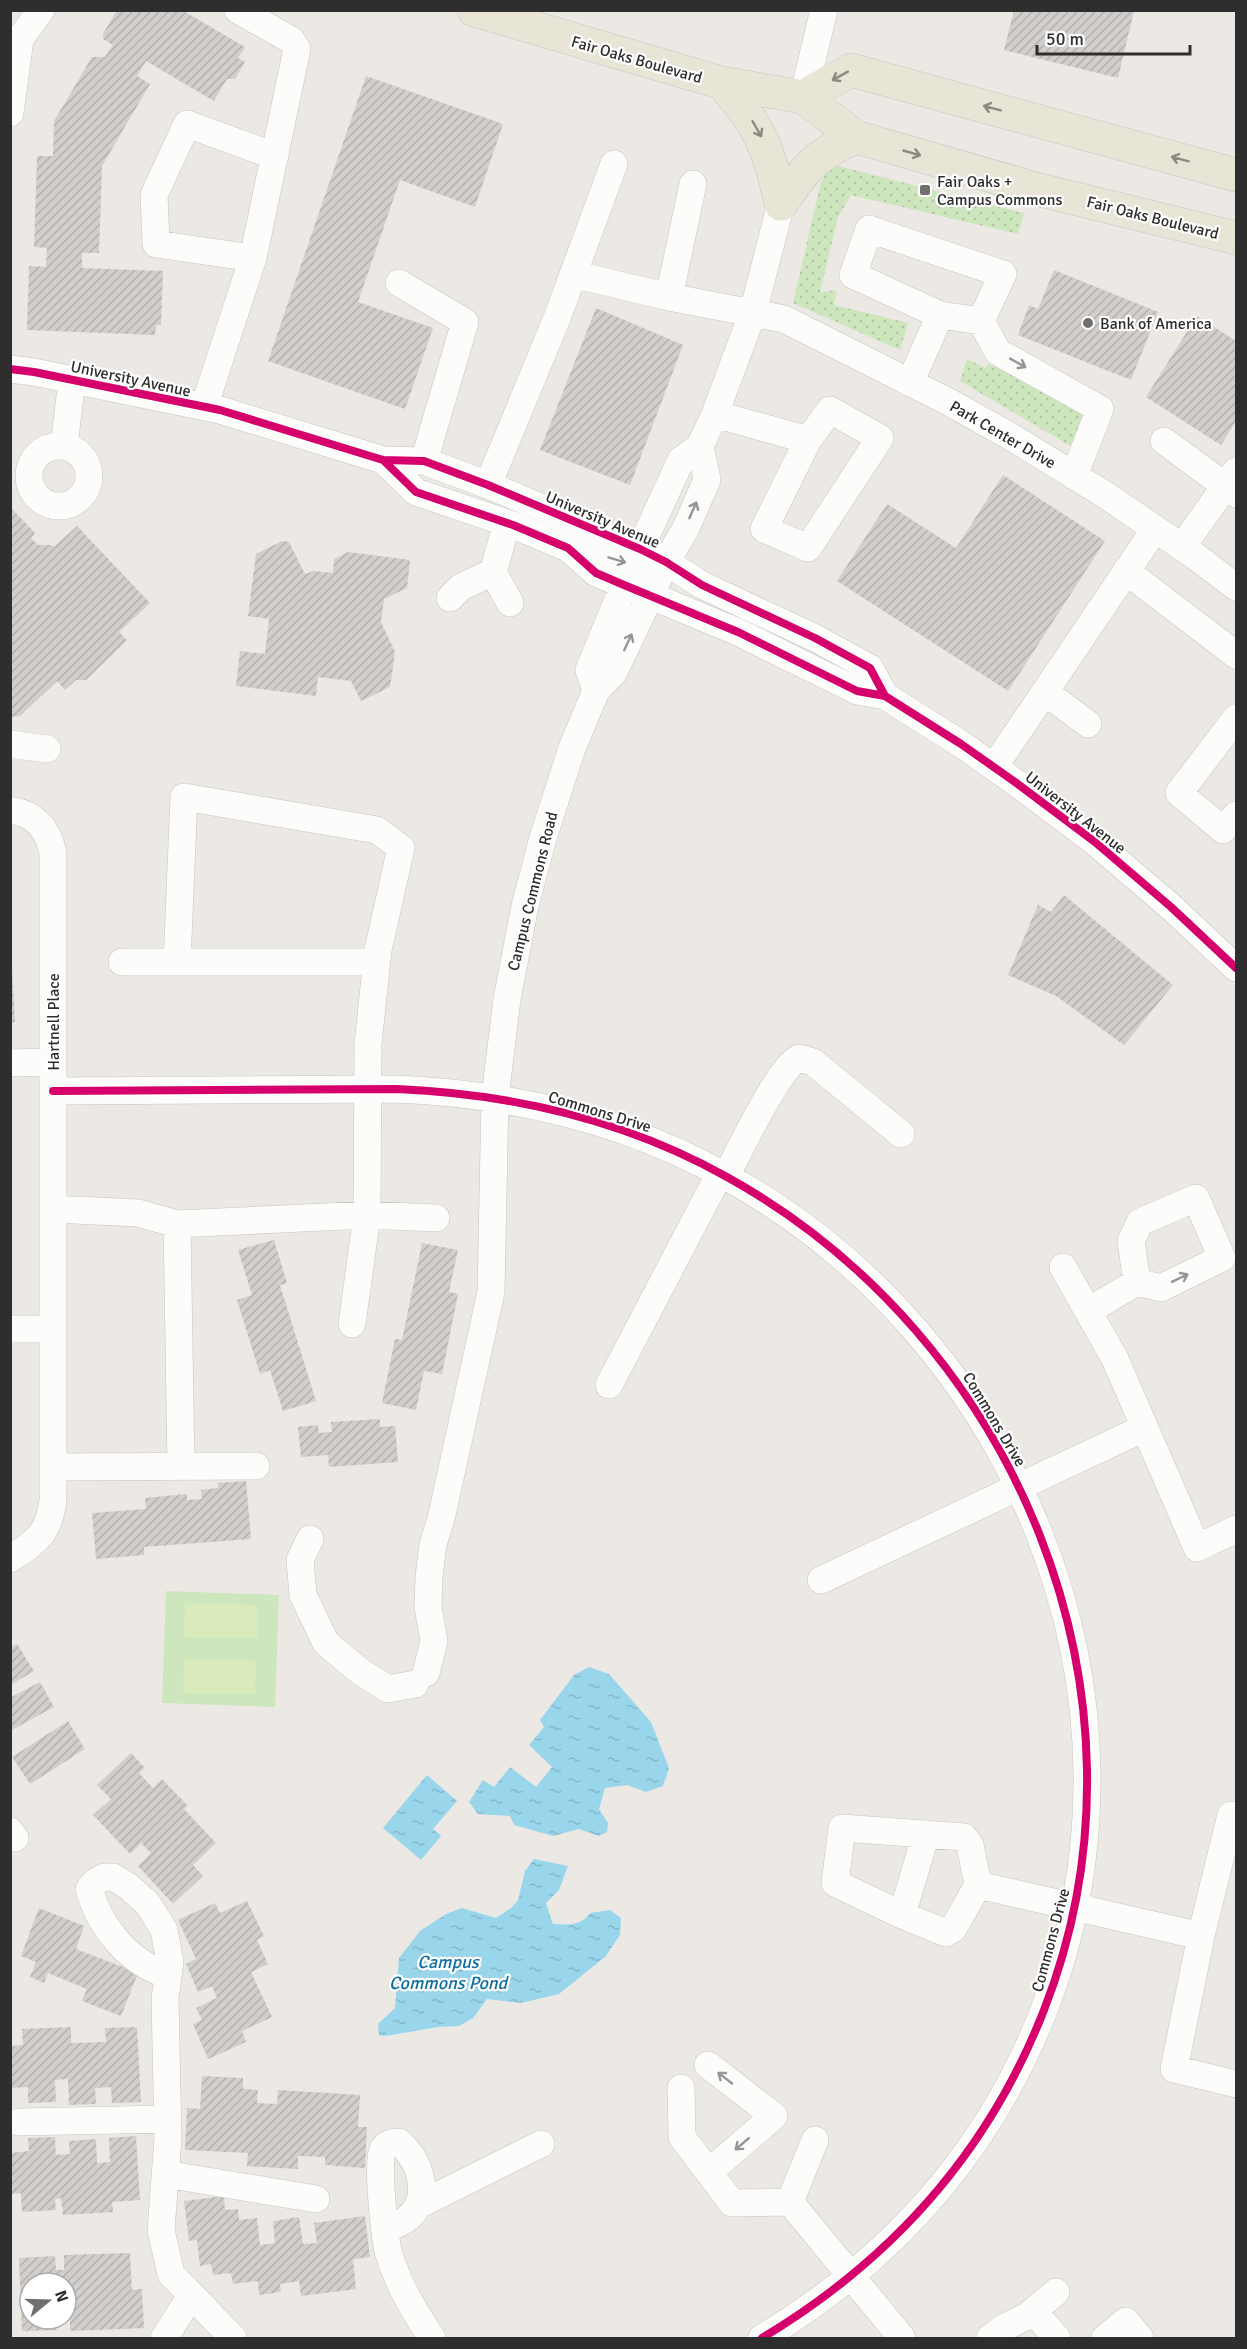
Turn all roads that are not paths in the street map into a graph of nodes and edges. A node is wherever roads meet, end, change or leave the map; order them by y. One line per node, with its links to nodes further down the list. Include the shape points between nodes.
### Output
1 (41, 10): 7 (street, via 20,39)
2 (238, 10): 9 (street, via 291,40 297,49)
3 (474, 10): 5 (main road, Fair Oaks Boulevard)
4 (824, 10): 6 (street)
5 (722, 83): 6 (main road, Fair Oaks Boulevard); 13 (main road, one-way to 13, via 762,137)
6 (803, 97): 8 (main road, Fair Oaks Boulevard); 11 (main road, one-way to 6, via 851,70)
7 (10, 113)
8 (856, 137): 13 (main road, via 831,148 807,168); 14 (main road, Fair Oaks Boulevard, one-way to 14, via 1036,189)
9 (275, 156): 15 (street); 15 (street, via 187,124 154,195 156,244)
10 (614, 164): 16 (street)
11 (1236, 175)
12 (693, 184): 18 (street)
13 (781, 204): 19 (street)
14 (1236, 238)
15 (253, 258): 25 (street)
16 (573, 274): 18 (street, Park Center Drive); 35 (street)
17 (399, 283): 32 (street, via 465,322)
18 (669, 297): 19 (street, Park Center Drive)
19 (753, 312): 24 (street, Park Center Drive, via 784,319); 26 (street)
20 (940, 315): 21 (street); 21 (street, via 853,275 869,229 1003,274); 24 (street)
21 (981, 321): 33 (street, one-way to 33, via 998,352 1100,409)
22 (10, 369): 23 (street, University Avenue)
23 (72, 380): 25 (street, University Avenue); 29 (street)
24 (910, 382): 33 (street, Park Center Drive)
25 (204, 407): 31 (street, University Avenue)
26 (715, 414): 27 (street); 30 (street)
27 (808, 440): 27 (street, via 830,410 880,438 808,548 764,529)
28 (1164, 441): 34 (street)
29 (64, 446)
30 (700, 446): 40 (street, via 681,460); 41 (street, Campus Commons Road, one-way to 30, via 707,480)
31 (382, 460): 32 (street, University Avenue); 36 (street, University Avenue, via 416,492)
32 (424, 461): 35 (street, University Avenue)
33 (1074, 476): 37 (street, Park Center Drive)
34 (1233, 484): 38 (street)
35 (488, 485): 40 (street, University Avenue)
36 (507, 523): 39 (street, University Avenue); 43 (street)
37 (1155, 529): 38 (street, Park Center Drive); 42 (street)
38 (1182, 547): 45 (street, Park Center Drive)
39 (568, 548): 41 (street, University Avenue, one-way to 41, via 628,563); 44 (street, University Avenue, via 596,573)
40 (640, 549): 41 (street, University Avenue)
41 (666, 562): 44 (street, University Avenue); 46 (street, Campus Commons Road); 52 (street, University Avenue, via 702,585 870,668)
42 (1126, 571): 49 (street); 51 (street)
43 (493, 572): 47 (street, via 461,587); 48 (street)
44 (624, 585): 46 (street, University Avenue); 50 (street, via 589,670)
45 (1236, 587)
46 (650, 595): 50 (street, Campus Commons Road, one-way to 46, via 614,672); 52 (street, University Avenue, via 738,632 857,692)
47 (450, 598)
48 (510, 603)
49 (1236, 655)
50 (596, 691): 68 (street, Campus Commons Road, via 569,758 525,906 507,999)
51 (1045, 692): 54 (street); 57 (street)
52 (885, 696): 57 (street, University Avenue)
53 (1236, 718): 59 (street, via 1179,793 1223,830)
54 (1088, 724)
55 (10, 744): 56 (street)
56 (47, 749)
57 (994, 767): 63 (street, University Avenue, via 1095,842)
58 (10, 810): 64 (street, Hartnell Place, via 31,816 44,827 53,853)
59 (1236, 815)
60 (122, 962): 61 (street)
61 (177, 962): 62 (street); 62 (street, via 184,797 377,830 401,848)
62 (377, 962): 66 (street)
63 (1236, 968)
64 (53, 1062): 65 (street); 67 (street, Hartnell Place)
65 (10, 1063)
66 (367, 1089): 67 (street, Commons Drive); 68 (street, Commons Drive); 72 (street)
67 (53, 1091): 71 (street, Hartnell Place)
68 (495, 1097): 70 (street, Commons Drive, via 614,1126); 88 (street, Campus Commons Road, via 490,1292 433,1544 428,1608 434,1641 421,1679 388,1689 326,1642 303,1595 300,1560)
69 (901, 1134): 70 (street, via 813,1062 799,1058 791,1061)
70 (723, 1174): 81 (street); 86 (street, Commons Drive, via 808,1229 899,1311 961,1387 988,1427)
71 (54, 1209): 74 (street, via 138,1213); 80 (street, Hartnell Place)
72 (367, 1215): 73 (street); 74 (street); 78 (street)
73 (436, 1218)
74 (177, 1224): 83 (street)
75 (1063, 1267): 77 (street)
76 (1137, 1282): 77 (street)
77 (1088, 1311): 82 (street, via 1115,1359)
78 (352, 1324)
79 (10, 1329): 80 (street)
80 (53, 1329): 85 (street, Hartnell Place)
81 (609, 1385)
82 (1144, 1428): 86 (street); 87 (street, via 1197,1548)
83 (181, 1466): 84 (street); 85 (street)
84 (256, 1466)
85 (53, 1467): 89 (street, Hartnell Place, via 51,1516 44,1532)
86 (1018, 1485): 90 (street); 94 (street, Commons Drive, via 1047,1551 1065,1607 1080,1683 1088,1806)
87 (1236, 1529)
88 (310, 1539)
89 (10, 1559)
90 (821, 1580)
91 (1236, 1816): 96 (street, via 1231,1815)
92 (926, 1834): 93 (street, via 964,1837 970,1845); 95 (street); 95 (street, via 842,1828 835,1882)
93 (978, 1885): 94 (street); 95 (street, via 953,1929 946,1933)
94 (1075, 1907): 96 (street); 111 (street, Commons Drive, via 1055,1982 1011,2084 976,2141 935,2195 889,2244)
95 (902, 1915)
96 (1202, 1936): 99 (street, via 1174,2069)
97 (168, 1975): 101 (street)
98 (708, 2065): 105 (street, via 774,2116)
99 (1236, 2084)
100 (681, 2088): 105 (street, via 682,2137)
101 (168, 2119): 102 (street); 106 (street)
102 (19, 2122)
103 (814, 2140): 108 (street)
104 (541, 2144): 109 (street)
105 (709, 2172): 108 (street, via 732,2203)
106 (165, 2174): 107 (street); 113 (street, via 161,2230 171,2274)
107 (316, 2199)
108 (790, 2202): 111 (street)
109 (419, 2205): 110 (street, via 407,2219); 110 (street, via 423,2191 420,2173 406,2149 399,2142 391,2142 380,2155)
110 (386, 2229): 117 (street, via 388,2250 408,2301)
111 (850, 2277): 118 (street, Commons Drive); 119 (street)
112 (1056, 2292): 114 (street)
113 (191, 2296): 115 (street); 116 (street)
114 (1034, 2311): 120 (street); 121 (street)
115 (164, 2338)
116 (233, 2338)
117 (432, 2338)
118 (762, 2338)
119 (902, 2338)
120 (990, 2338)
121 (1057, 2338)
122 (1105, 2338): 123 (street, via 1126,2321)
123 (1140, 2338)

